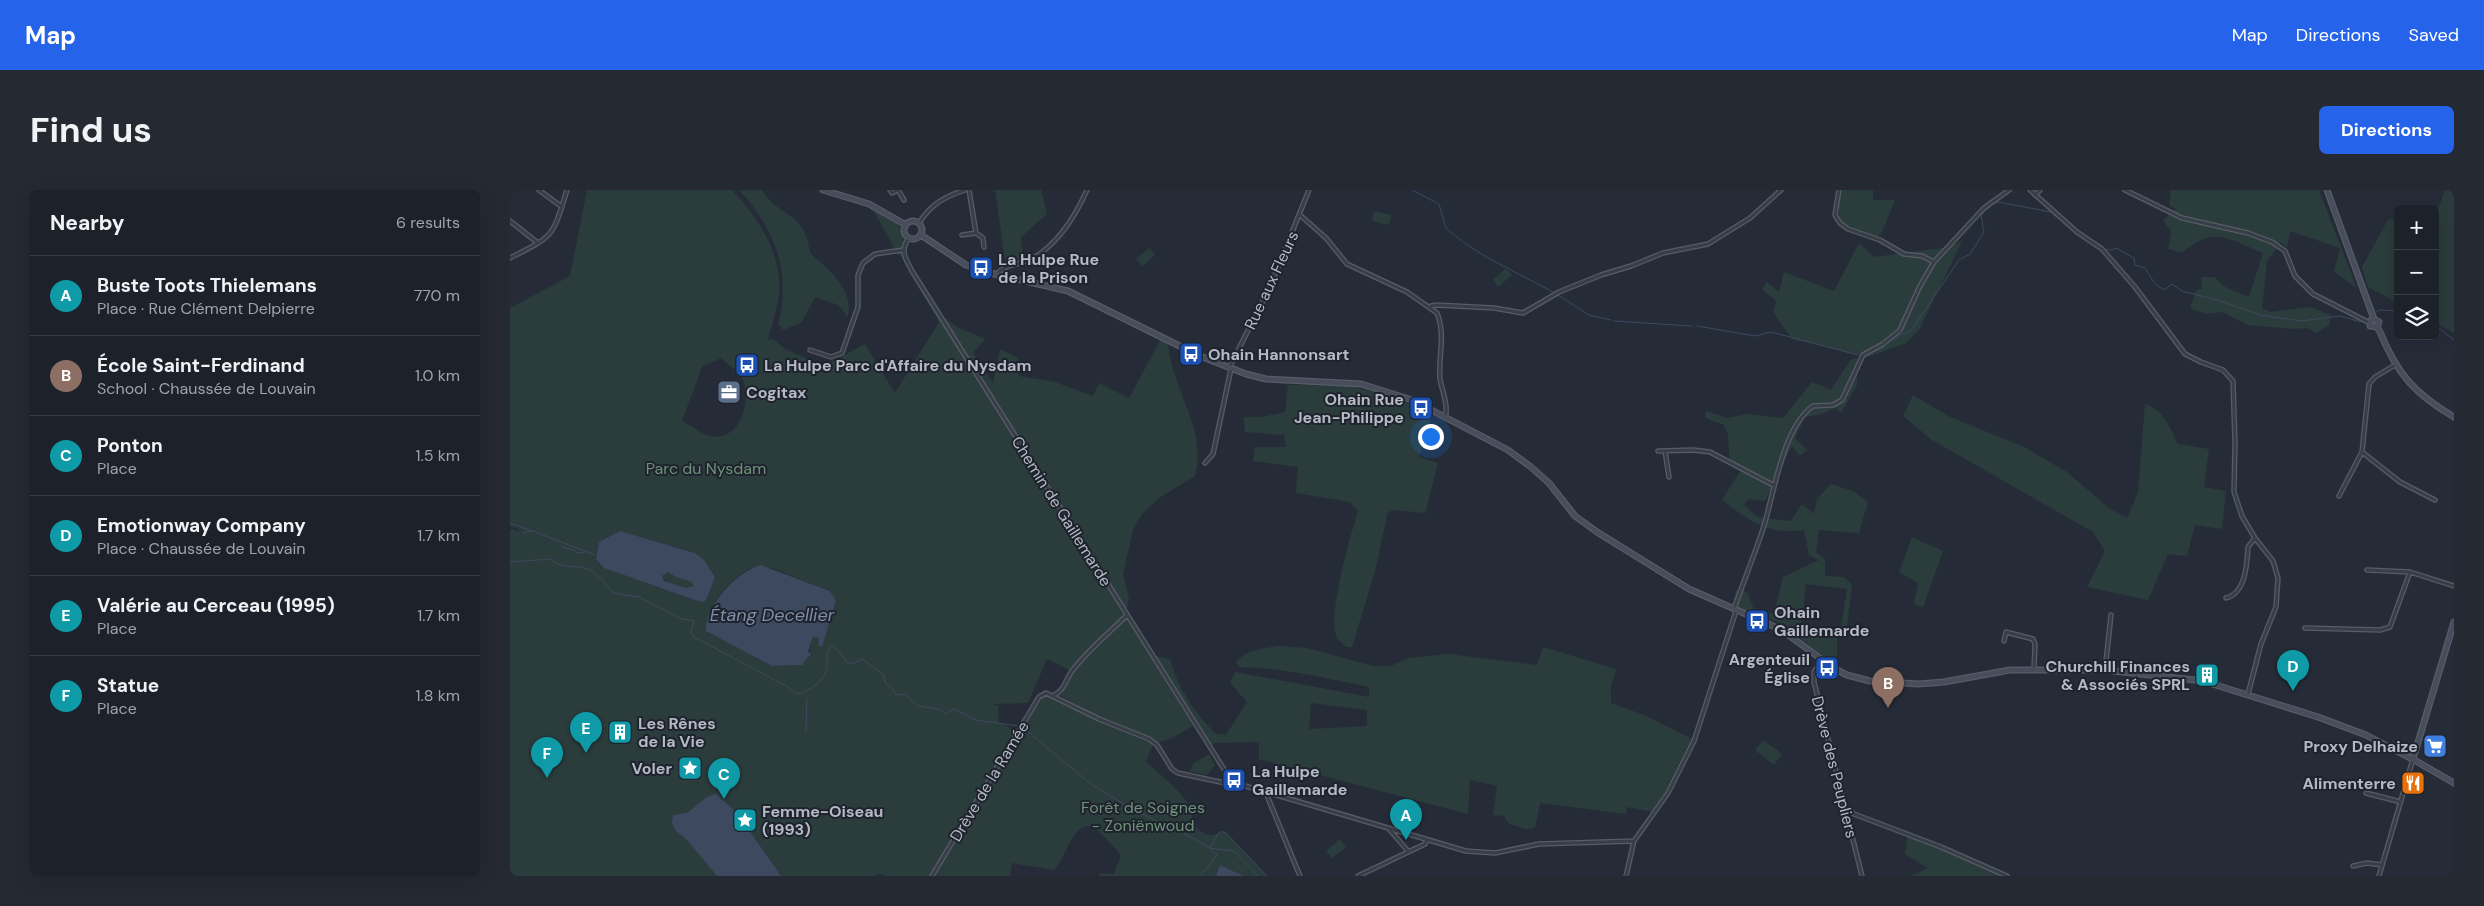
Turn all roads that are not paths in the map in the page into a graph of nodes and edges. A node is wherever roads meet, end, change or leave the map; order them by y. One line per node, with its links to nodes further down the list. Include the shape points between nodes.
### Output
1 (539, 190): 19 (street)
2 (568, 190): 19 (street)
3 (823, 190): 23 (main road, via 869,204)
4 (890, 190): 5 (street, via 892,193)
5 (898, 190): 18 (street)
6 (965, 190): 22 (street, via 939,200)
7 (969, 190): 24 (street)
8 (1087, 190): 33 (street, via 1074,218 1042,251 1026,261 1004,267)
9 (1309, 190): 20 (street, Rue aux Fleurs)
10 (1781, 190): 34 (street, via 1750,218 1708,244 1663,253 1601,275 1559,292 1523,314 1494,308)
11 (1839, 190): 32 (street, via 1835,215 1844,227 1880,240 1904,254 1922,256)
12 (2009, 190): 32 (street, via 1984,208)
13 (2030, 190): 17 (street)
14 (2040, 190): 17 (street)
15 (2125, 190): 36 (street, via 2182,218 2248,233 2272,242 2285,251 2295,276 2313,294)
16 (2327, 190): 35 (main road)
17 (2035, 195): 51 (street, via 2102,249 2185,354 2230,376 2235,405 2234,492 2240,511)
18 (904, 200)
19 (562, 207): 28 (street, via 555,228)
20 (1300, 215): 34 (street, via 1352,267); 40 (street, Rue aux Fleurs)
21 (510, 221): 28 (street)
22 (919, 222): 23 (main road); 25 (main road)
23 (906, 225): 27 (main road, via 904,231)
24 (976, 233): 26 (street); 29 (street, via 983,238)
25 (922, 235): 27 (main road, via 917,239); 33 (main road, via 966,265)
26 (962, 236)
27 (908, 238): 30 (street)
28 (538, 243): 31 (street)
29 (984, 247)
30 (903, 250): 38 (street, via 875,254 863,263 858,275 858,307 842,353 831,357); 57 (street, Chemin de Gaillemarde, via 912,271)
31 (510, 258)
32 (1934, 262): 48 (street, via 1900,330 1863,355 1842,400 1833,405 1812,406 1805,413 1783,456)
33 (997, 275): 40 (main road, via 1068,291)
34 (1431, 306): 42 (street, via 1437,313 1442,334 1439,369)
35 (2374, 318): 36 (main road); 37 (main road, via 2379,322)
36 (2370, 323): 37 (main road)
37 (2377, 327): 39 (main road)
38 (810, 350)
39 (2395, 365): 41 (main road, via 2412,387); 45 (street, via 2369,384)
40 (1230, 369): 42 (main road, via 1266,379 1336,381 1373,387 1412,400); 46 (street, Rue aux Fleurs, via 1213,454)
41 (2454, 417)
42 (1445, 418): 56 (main road, via 1508,450 1531,467 1549,483 1575,516 1595,531 1689,589)
43 (1665, 450): 44 (street); 47 (street); 48 (street, via 1710,452)
44 (1658, 451)
45 (2362, 452): 49 (street); 50 (street, via 2400,482)
46 (1205, 463)
47 (1669, 477)
48 (1773, 485): 56 (street, via 1763,528)
49 (2339, 496)
50 (2435, 500)
51 (2256, 538): 55 (street, via 2248,547 2239,590); 67 (street, via 2276,566 2278,596)
52 (2367, 570): 53 (street)
53 (2410, 572): 54 (street); 60 (street, via 2390,627 2380,630)
54 (2454, 586)
55 (2226, 598)
56 (1735, 610): 62 (main road, via 1780,629); 81 (street, via 1694,741 1679,775)
57 (1127, 615): 68 (street, via 1081,660 1060,692); 73 (street, Chemin de Gaillemarde)
58 (2110, 615): 64 (street)
59 (2454, 622): 69 (main road)
60 (2304, 628)
61 (2004, 641): 63 (street, via 2006,632 2033,640)
62 (1822, 660): 65 (main road, via 1854,677); 78 (street, Drève des Peupliers, via 1813,680)
63 (2034, 670): 64 (main road); 65 (main road, via 1996,672 1931,683)
64 (2105, 670): 67 (main road, via 2196,680)
65 (1896, 682): 66 (street)
66 (1897, 689)
67 (2248, 694): 70 (main road, via 2366,735)
68 (1054, 695): 73 (street, via 1099,719 1148,739 1157,746 1175,772); 85 (street, Drève de la Ramée, via 1041,694)
69 (2414, 750): 70 (main road); 71 (main road); 72 (main road)
70 (2400, 752): 71 (main road)
71 (2413, 759): 72 (main road); 77 (street)
72 (2429, 768): 74 (main road)
73 (1232, 782): 75 (street)
74 (2454, 783)
75 (1266, 792): 79 (street); 86 (street)
76 (2366, 794): 77 (street)
77 (2401, 802): 83 (street)
78 (1844, 806): 89 (street, Drève des Peupliers); 90 (street, via 1854,814)
79 (1389, 829): 80 (street); 82 (street)
80 (1427, 840): 81 (street, via 1484,854 1538,844); 82 (street)
81 (1634, 841): 88 (street)
82 (1408, 851): 87 (street)
83 (2382, 865): 84 (street, via 2367,863); 91 (street)
84 (2353, 866)
85 (932, 876)
86 (1300, 876)
87 (1358, 876)
88 (1626, 876)
89 (1862, 876)
90 (2007, 876)
91 (2379, 876)

